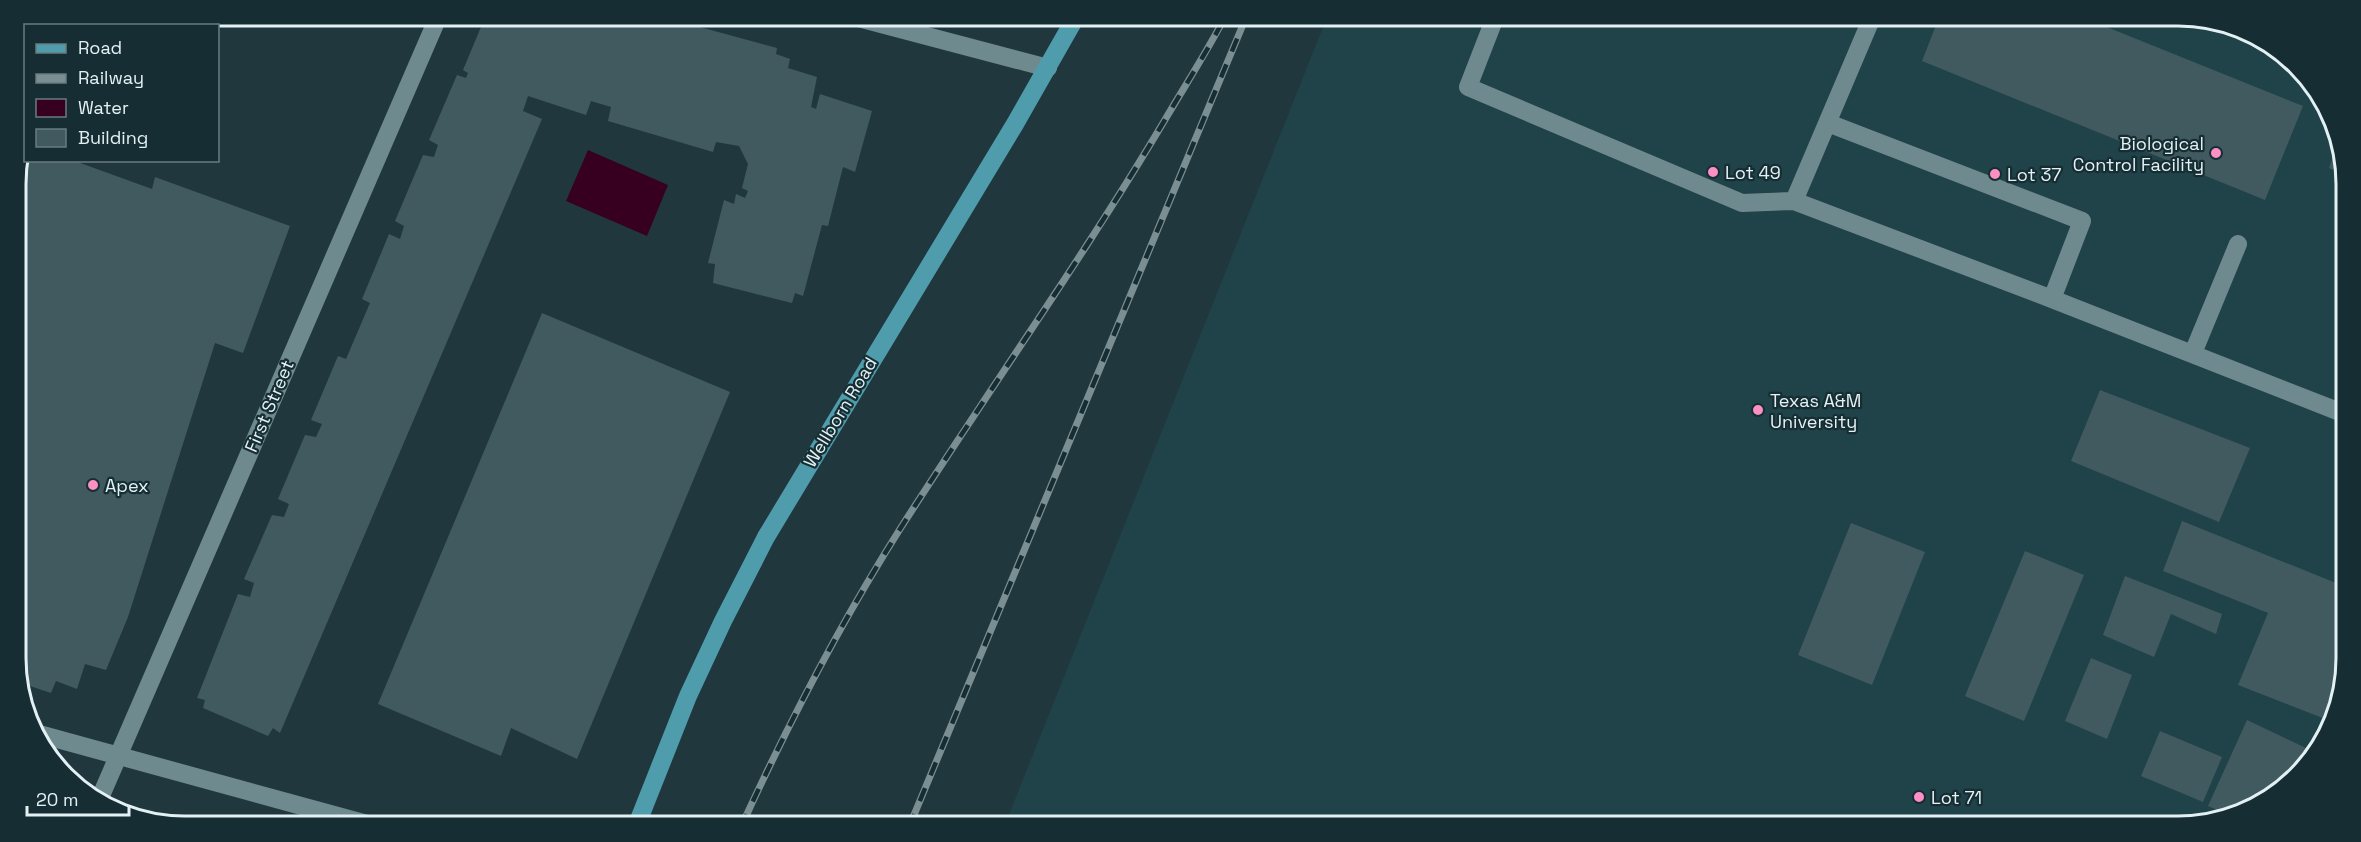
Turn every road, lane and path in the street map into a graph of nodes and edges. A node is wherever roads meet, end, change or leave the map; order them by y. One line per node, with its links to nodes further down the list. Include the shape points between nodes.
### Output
1 (434, 26): 14 (street, First Street)
2 (889, 26): 6 (street)
3 (1071, 26): 6 (main road, Wellborn Road)
4 (1492, 26): 8 (street, via 1468,87 1742,203)
5 (1868, 26): 7 (street)
6 (1048, 68): 17 (main road, Wellborn Road, via 766,537 688,696)
7 (1828, 123): 8 (street); 10 (street, via 2082,221)
8 (1794, 201): 10 (street)
9 (2238, 244): 11 (street)
10 (2052, 299): 11 (street)
11 (2193, 353): 12 (street)
12 (2336, 410)
13 (47, 736): 14 (street)
14 (117, 756): 15 (street, First Street); 16 (street)
15 (102, 793)
16 (338, 816)
17 (640, 816)

